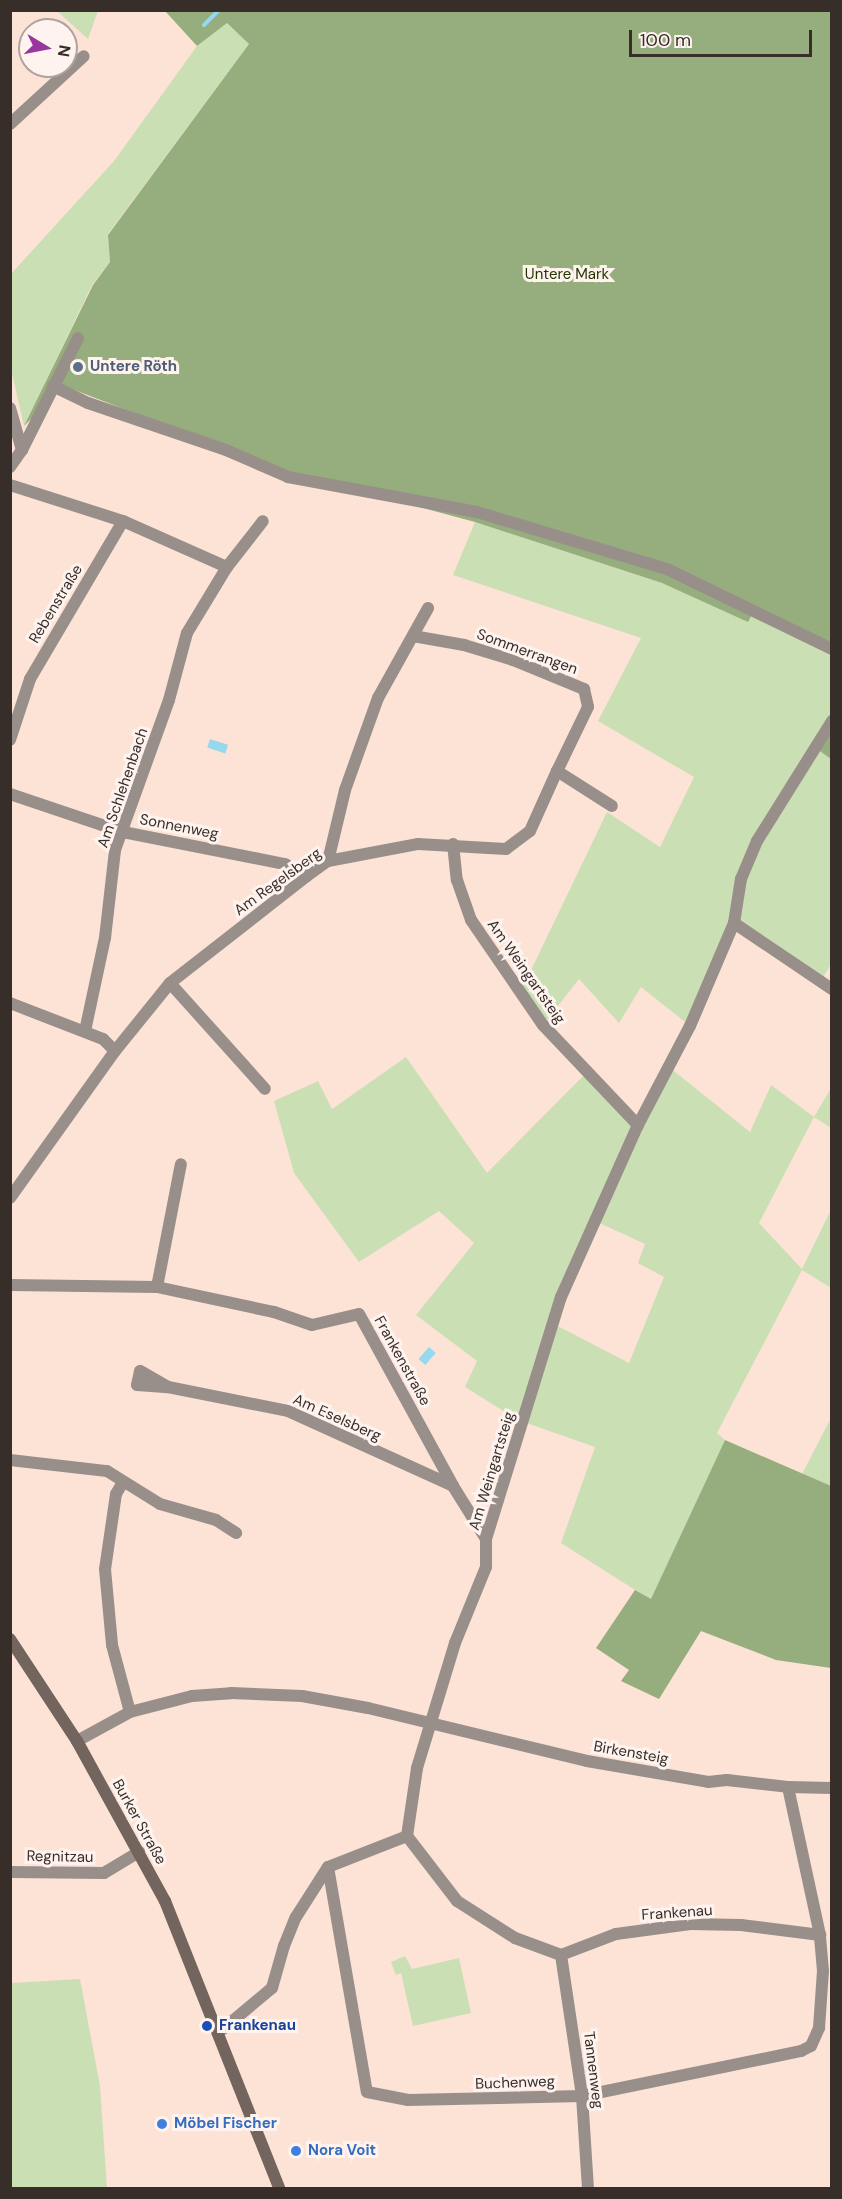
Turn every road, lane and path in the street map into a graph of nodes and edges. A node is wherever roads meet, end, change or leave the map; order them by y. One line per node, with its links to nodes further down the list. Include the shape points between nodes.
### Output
1 (84, 56): 2 (street)
2 (10, 124)
3 (78, 338): 4 (street)
4 (53, 386): 6 (street); 14 (street, via 88,403 226,450 288,477 477,512 667,570)
5 (10, 408): 6 (street)
6 (22, 450): 7 (street)
7 (10, 467)
8 (10, 484): 9 (street)
9 (123, 521): 11 (street); 16 (street, Rebenstraße, via 30,679)
10 (263, 521): 11 (street, Am Schlehenbach)
11 (227, 567): 20 (street, Am Schlehenbach, via 187,633)
12 (428, 608): 13 (street)
13 (412, 636): 17 (street, Sommerrangen, via 474,648 584,689 588,707); 22 (street, via 378,698 345,790)
14 (831, 649)
15 (831, 721): 24 (street, Am Weingartsteig, via 757,841 741,879)
16 (10, 740)
17 (557, 771): 19 (street); 21 (street, Am Regelsberg, via 530,831 506,849)
18 (10, 794): 20 (street, Sonnenweg)
19 (612, 806)
20 (123, 832): 23 (street, Sonnenweg, via 285,864); 28 (street, Am Schlehenbach, via 115,850 105,939)
21 (453, 844): 22 (street, Am Regelsberg, via 418,844); 31 (street, Am Weingartsteig, via 457,880 471,920 543,1025)
22 (328, 861): 23 (street, Am Regelsberg)
23 (307, 876): 25 (street, Am Regelsberg)
24 (734, 923): 26 (street); 31 (street, Am Weingartsteig, via 690,1026)
25 (170, 984): 29 (street, Am Regelsberg); 30 (street)
26 (831, 988)
27 (10, 1004): 28 (street)
28 (85, 1031): 29 (street, via 103,1039)
29 (115, 1051): 33 (street, Am Regelsberg)
30 (265, 1089)
31 (638, 1125): 41 (street, Am Weingartsteig, via 561,1297)
32 (182, 1164): 35 (street)
33 (10, 1198)
34 (10, 1284): 35 (street, Frankenstraße)
35 (158, 1287): 39 (street, Frankenstraße, via 274,1312 312,1325 359,1314)
36 (168, 1387): 39 (street, Am Eselsberg, via 288,1411)
37 (10, 1460): 38 (street, via 108,1471)
38 (123, 1482): 40 (street, via 160,1504 216,1520); 43 (street, via 116,1494 105,1569 112,1645)
39 (453, 1486): 41 (street, Frankenstraße)
40 (236, 1533)
41 (486, 1539): 44 (street, Am Weingartsteig, via 486,1567 455,1643)
42 (10, 1639): 45 (main road, Burker Straße)
43 (130, 1712): 44 (street, Birkensteig, via 192,1696 231,1693 302,1696); 45 (street, Birkensteig)
44 (430, 1724): 46 (street, Birkensteig, via 587,1761 708,1782 727,1780); 48 (street, Am Weingartsteig, via 417,1768)
45 (77, 1742): 49 (main road, Burker Straße)
46 (788, 1787): 47 (street, Birkensteig); 52 (street)
47 (831, 1788)
48 (407, 1836): 50 (street); 53 (street, via 458,1901 515,1938)
49 (139, 1852): 51 (street, Regnitzau, via 104,1873); 55 (main road, Burker Straße, via 177,1926)
50 (328, 1867): 55 (street, via 296,1917 272,1988); 56 (street, Buchenweg, via 367,2092 408,2100)
51 (10, 1872)
52 (820, 1935): 53 (street, Frankenau, via 741,1924 690,1924 616,1934); 54 (street)
53 (561, 1955): 56 (street, Tannenweg)
54 (827, 1970): 56 (street, Buchenweg, via 819,2028 811,2046)
55 (218, 2032): 57 (main road, Burker Straße)
56 (582, 2096): 58 (street, Tannenweg)
57 (279, 2188)
58 (588, 2188)

